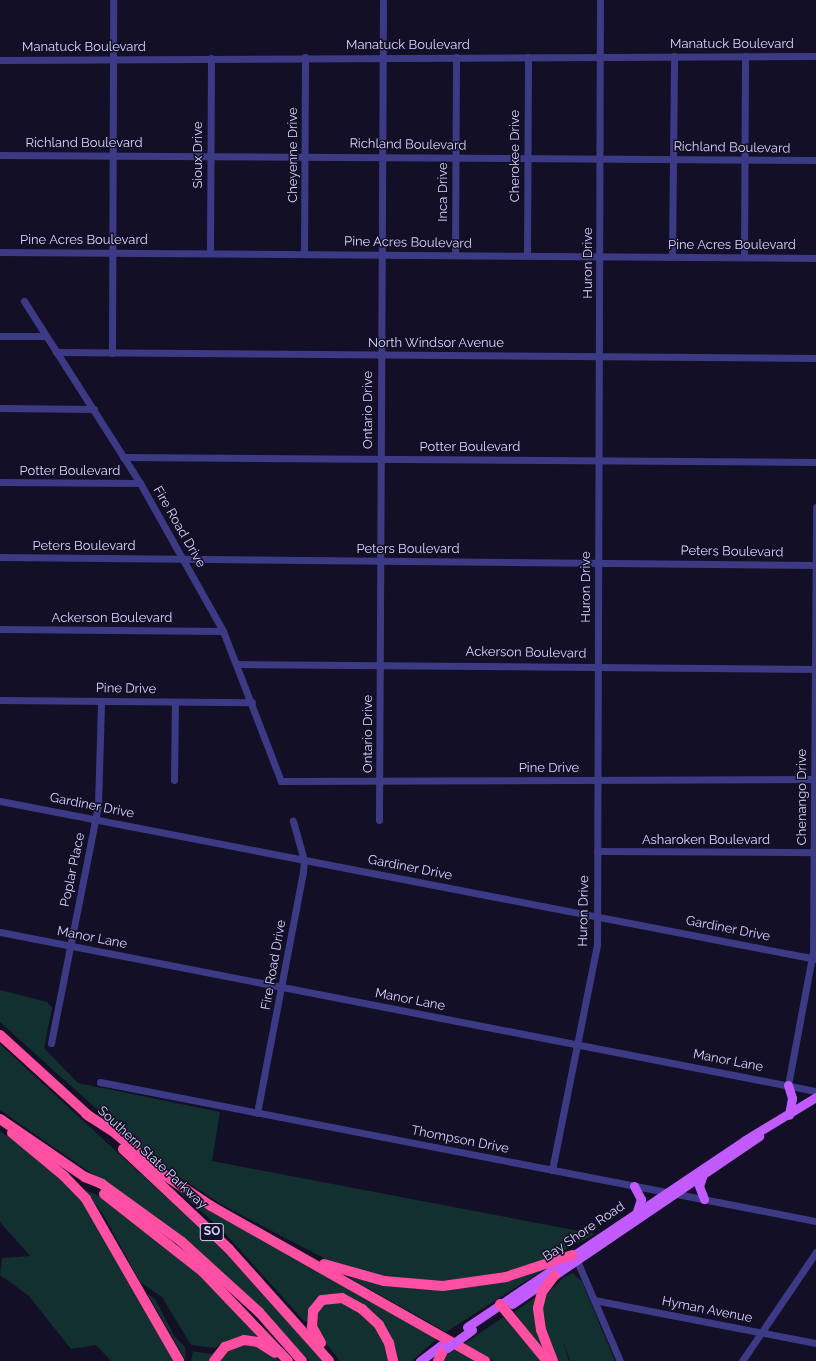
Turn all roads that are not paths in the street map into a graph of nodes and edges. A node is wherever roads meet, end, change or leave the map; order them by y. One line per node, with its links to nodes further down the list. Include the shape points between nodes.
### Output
1 (113, 0): 11 (street)
2 (383, 0): 7 (street, Ontario Drive)
3 (600, 0): 10 (street, Huron Drive)
4 (674, 56): 5 (street, Manatuck Boulevard); 10 (street, Manatuck Boulevard); 23 (street)
5 (745, 56): 6 (street, Manatuck Boulevard); 24 (street)
6 (816, 56)
7 (383, 57): 8 (street, Manatuck Boulevard); 13 (street, Manatuck Boulevard); 19 (street, Ontario Drive)
8 (456, 57): 9 (street, Manatuck Boulevard); 20 (street, Inca Drive)
9 (528, 57): 10 (street, Manatuck Boulevard); 21 (street, Cherokee Drive)
10 (600, 57): 22 (street, Huron Drive)
11 (113, 58): 12 (street, Manatuck Boulevard); 14 (street, Manatuck Boulevard); 16 (street)
12 (211, 58): 13 (street, Manatuck Boulevard); 17 (street, Sioux Drive)
13 (305, 58): 18 (street, Cheyenne Drive)
14 (0, 60)
15 (0, 154): 16 (street, Richland Boulevard)
16 (113, 155): 17 (street, Richland Boulevard); 27 (street)
17 (210, 156): 18 (street, Richland Boulevard); 28 (street, Sioux Drive)
18 (305, 156): 19 (street, Richland Boulevard); 29 (street, Cheyenne Drive)
19 (382, 157): 20 (street, Richland Boulevard); 30 (street, Ontario Drive)
20 (454, 158): 21 (street, Richland Boulevard); 31 (street, Inca Drive)
21 (527, 158): 22 (street, Richland Boulevard); 32 (street, Cherokee Drive)
22 (601, 158): 23 (street, Richland Boulevard); 33 (street, Huron Drive)
23 (672, 159): 24 (street, Richland Boulevard); 34 (street)
24 (745, 160): 25 (street, Richland Boulevard); 35 (street)
25 (816, 160)
26 (0, 252): 27 (street, Pine Acres Boulevard)
27 (112, 252): 28 (street, Pine Acres Boulevard); 41 (street)
28 (210, 253): 29 (street, Pine Acres Boulevard)
29 (304, 254): 30 (street, Pine Acres Boulevard)
30 (381, 254): 31 (street, Pine Acres Boulevard); 42 (street, Ontario Drive)
31 (455, 255): 32 (street, Pine Acres Boulevard)
32 (527, 256): 33 (street, Pine Acres Boulevard)
33 (601, 256): 34 (street, Pine Acres Boulevard); 43 (street, Huron Drive)
34 (672, 257): 35 (street, Pine Acres Boulevard)
35 (744, 257): 36 (street, Pine Acres Boulevard)
36 (816, 258)
37 (24, 301): 39 (street, Fire Road Drive)
38 (0, 336): 39 (street)
39 (46, 336): 40 (street, Fire Road Drive)
40 (56, 352): 41 (street, North Windsor Avenue); 46 (street, Fire Road Drive)
41 (112, 353): 42 (street, North Windsor Avenue)
42 (380, 355): 43 (street, North Windsor Avenue); 48 (street, Ontario Drive)
43 (599, 356): 44 (street, North Windsor Avenue); 49 (street, Huron Drive)
44 (816, 358)
45 (0, 408): 46 (street)
46 (94, 409): 47 (street, Fire Road Drive)
47 (123, 457): 48 (street, Potter Boulevard); 52 (street, Fire Road Drive)
48 (380, 458): 49 (street, Potter Boulevard); 56 (street, Ontario Drive)
49 (598, 460): 50 (street, Potter Boulevard); 57 (street, Huron Drive)
50 (816, 462)
51 (0, 482): 52 (street, Potter Boulevard)
52 (140, 483): 55 (street, Fire Road Drive)
53 (816, 507): 58 (street, Chenango Drive)
54 (0, 557): 55 (street, Peters Boulevard)
55 (183, 559): 56 (street, Peters Boulevard); 60 (street, Fire Road Drive)
56 (380, 561): 57 (street, Peters Boulevard); 62 (street, Ontario Drive)
57 (598, 562): 58 (street, Peters Boulevard); 63 (street, Huron Drive)
58 (816, 564): 64 (street, Chenango Drive)
59 (0, 629): 60 (street, Ackerson Boulevard)
60 (223, 631): 61 (street, Fire Road Drive)
61 (237, 664): 62 (street, Ackerson Boulevard); 68 (street, Fire Road Drive)
62 (381, 665): 63 (street, Ackerson Boulevard); 73 (street, Ontario Drive)
63 (597, 666): 64 (street, Ackerson Boulevard); 71 (street, Huron Drive)
64 (816, 669): 69 (street, Chenango Drive)
65 (0, 700): 66 (street, Pine Drive)
66 (101, 701): 67 (street, Pine Drive); 75 (street, Poplar Place, via 101,765)
67 (175, 702): 68 (street, Pine Drive); 70 (street)
68 (252, 702): 72 (street, Fire Road Drive)
69 (815, 779): 71 (street, Pine Drive); 79 (street, Chenango Drive)
70 (174, 780)
71 (596, 780): 73 (street, Pine Drive); 78 (street, Huron Drive)
72 (281, 781): 73 (street, Pine Drive)
73 (380, 781): 76 (street, Ontario Drive)
74 (0, 801): 75 (street, Gardiner Drive)
75 (96, 819): 80 (street, Gardiner Drive); 83 (street, Poplar Place)
76 (379, 820)
77 (293, 821): 80 (street, Fire Road Drive)
78 (596, 852): 79 (street, Asharoken Boulevard); 81 (street, Huron Drive)
79 (815, 852): 84 (street, Chenango Drive)
80 (304, 860): 81 (street, Gardiner Drive); 85 (street, Fire Road Drive)
81 (597, 916): 84 (street, Gardiner Drive); 88 (street, Huron Drive, via 597,945)
82 (0, 932): 83 (street, Manor Lane)
83 (70, 946): 85 (street, Manor Lane); 87 (street, Poplar Place)
84 (814, 958): 90 (street, Chenango Drive)
85 (282, 988): 88 (street, Manor Lane); 93 (street, Fire Road Drive)
86 (0, 1035): 94 (highway, Southern State Parkway / SO)
87 (51, 1043)
88 (577, 1044): 90 (street, Manor Lane); 99 (street, Huron Drive)
89 (100, 1082): 93 (street, Thompson Drive)
90 (788, 1085): 91 (street, Manor Lane); 95 (main road, via 792,1098)
91 (816, 1091)
92 (816, 1097): 95 (main road, Bay Shore Road)
93 (257, 1113): 99 (street, Thompson Drive)
94 (86, 1114): 108 (highway, via 182,1187); 122 (highway, Southern State Parkway / SO, via 229,1249)
95 (789, 1115): 98 (main road, Bay Shore Road)
96 (0, 1119): 100 (highway, SO)
97 (0, 1122): 117 (highway, via 64,1176 86,1199)
98 (767, 1130): 101 (main road, Bay Shore Road, via 749,1146); 103 (main road, Bay Shore Road, via 745,1140)
99 (552, 1170): 102 (street, Thompson Drive)
100 (85, 1177): 120 (highway, SO, via 202,1272); 121 (highway, SO, via 139,1210 200,1256 259,1312)
101 (702, 1177): 104 (main road, Bay Shore Road); 105 (main road, via 698,1186)
102 (634, 1186): 103 (street, Thompson Drive); 106 (main road, via 641,1199)
103 (667, 1192): 104 (street, Thompson Drive); 106 (main road, Bay Shore Road)
104 (677, 1194): 105 (street, Thompson Drive); 110 (main road, Bay Shore Road)
105 (704, 1199): 107 (street, Thompson Drive)
106 (637, 1212): 110 (main road, Bay Shore Road)
107 (816, 1221)
108 (271, 1240): 110 (highway, via 349,1274 384,1282 428,1286 475,1283 506,1277); 127 (highway)
109 (816, 1252): 114 (street)
110 (574, 1256): 111 (main road, Bay Shore Road); 112 (street); 113 (main road, Bay Shore Road)
111 (555, 1275): 113 (main road, Bay Shore Road); 129 (highway, via 541,1295 538,1308 541,1330)
112 (594, 1300): 114 (street, Hyman Avenue); 130 (street)
113 (502, 1307): 116 (main road, Bay Shore Road); 128 (highway)
114 (760, 1332): 115 (street, Hyman Avenue); 131 (street)
115 (816, 1343)
116 (444, 1348): 124 (main road, Bay Shore Road); 125 (main road, Bay Shore Road); 126 (highway)
117 (179, 1361)
118 (214, 1361): 119 (highway, via 229,1344 247,1340 264,1345)
119 (282, 1361)
120 (288, 1361)
121 (302, 1361)
122 (330, 1361): 123 (highway, via 314,1332 311,1319 319,1302 336,1297 352,1303 375,1321 389,1343)
123 (394, 1361)
124 (420, 1361)
125 (429, 1361)
126 (438, 1361)
127 (485, 1361)
128 (547, 1361)
129 (553, 1361)
130 (620, 1361)
131 (742, 1361)

